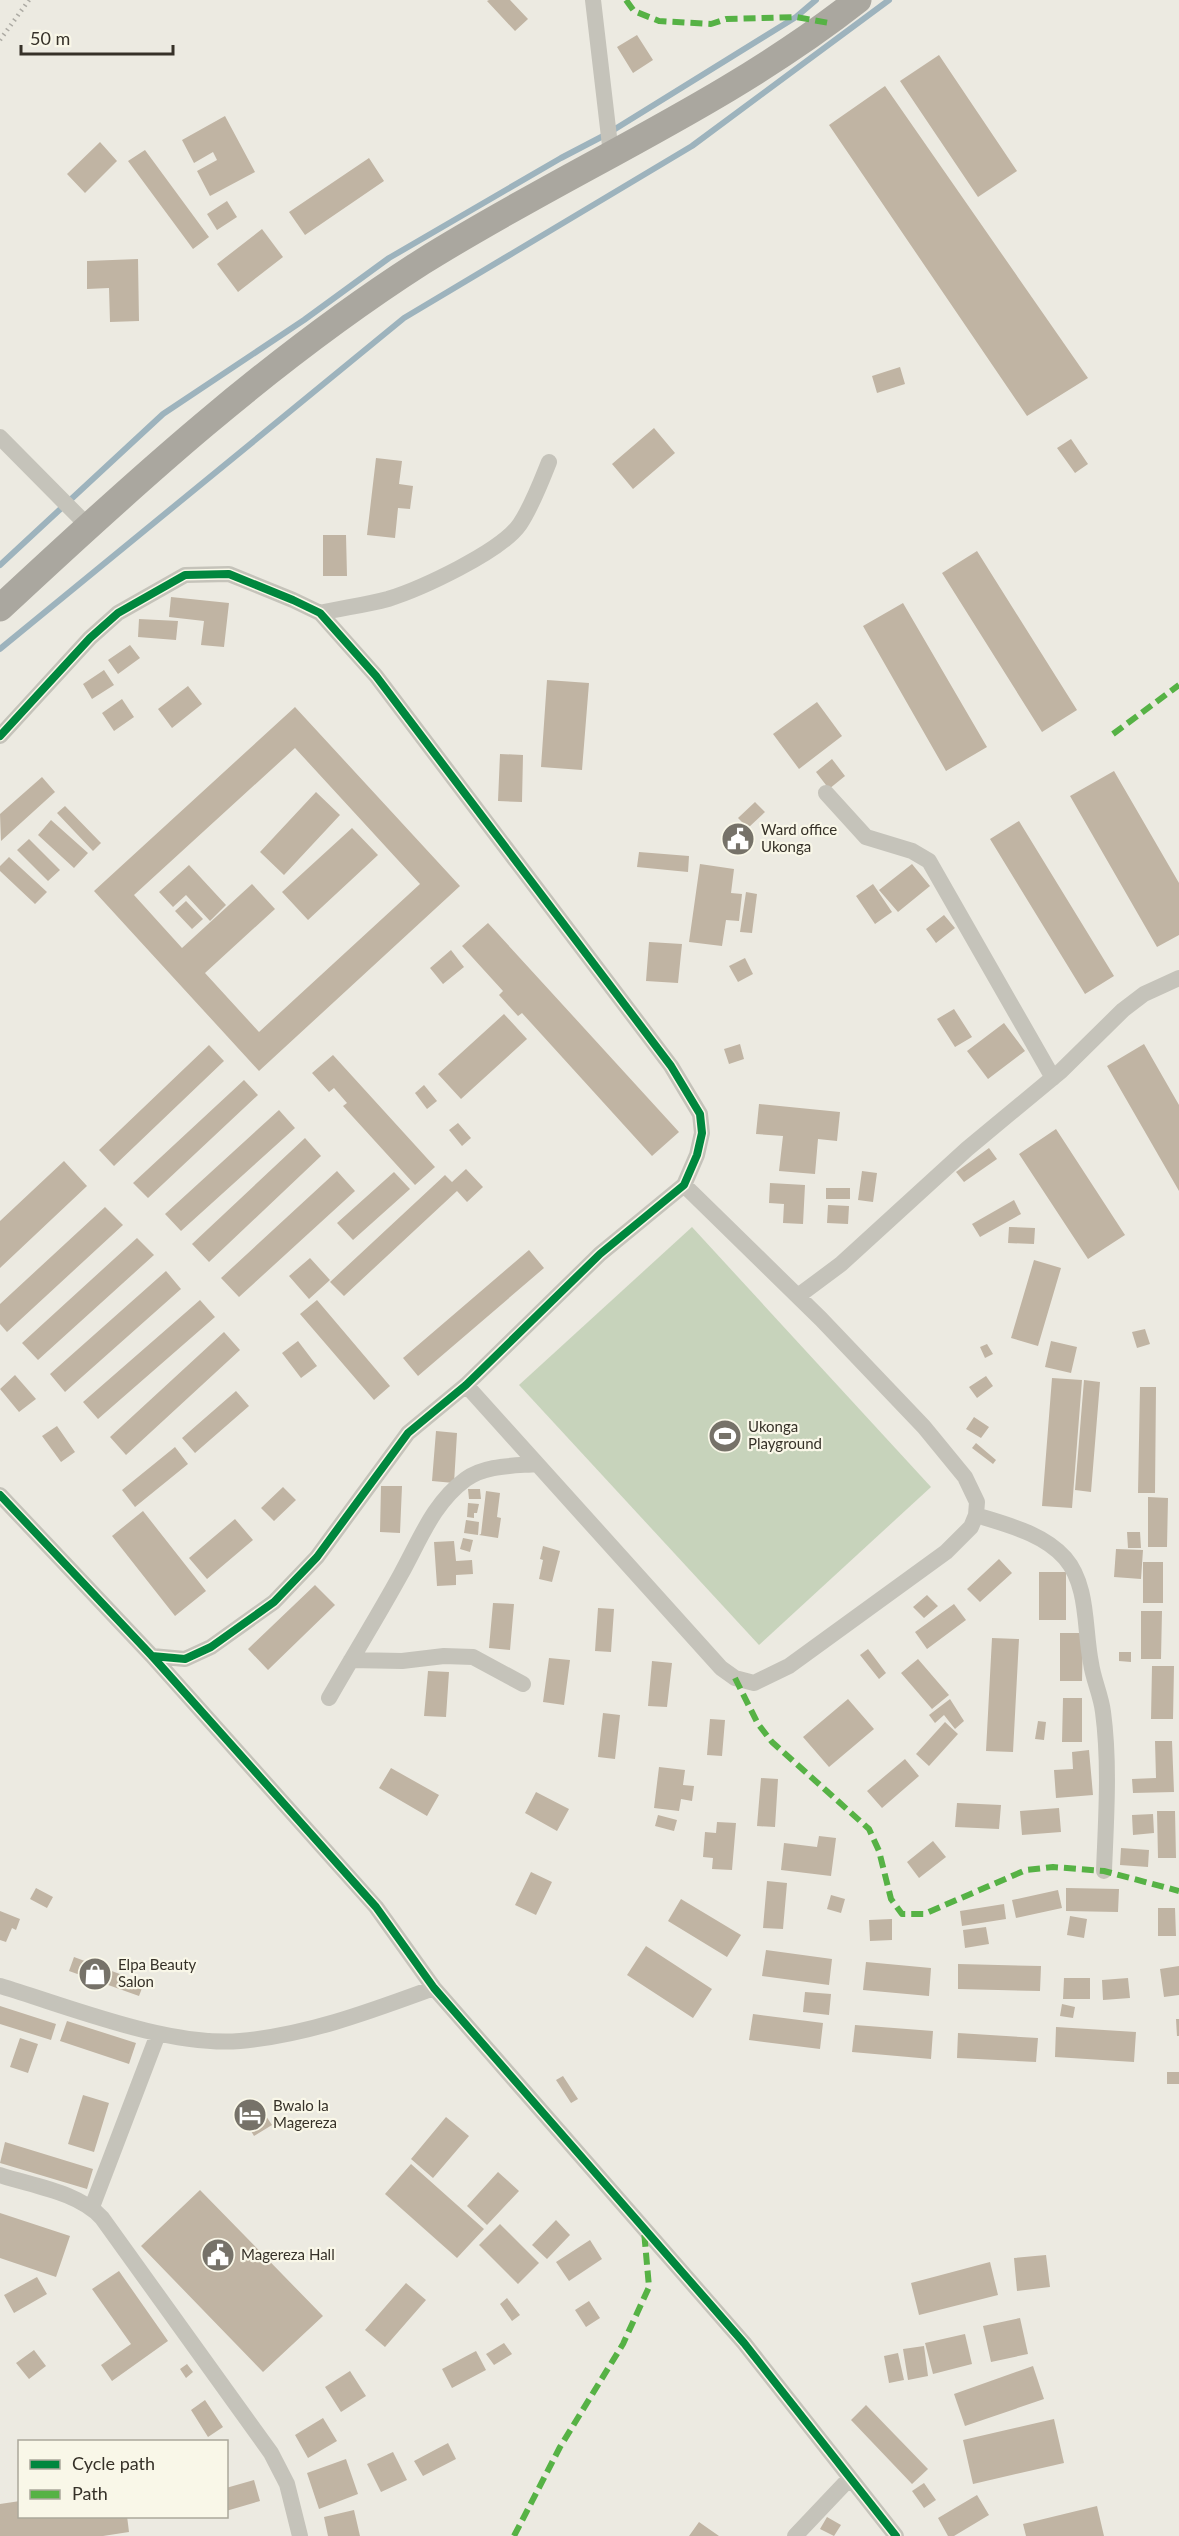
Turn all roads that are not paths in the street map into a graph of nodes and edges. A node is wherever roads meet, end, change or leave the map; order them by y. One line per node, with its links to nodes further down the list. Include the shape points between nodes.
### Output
1 (593, 0): 3 (street)
2 (858, 0): 3 (main road, via 817,33)
3 (610, 154): 6 (main road, via 423,262 332,324)
4 (0, 437): 6 (street)
5 (549, 462): 8 (street, via 520,525 492,549 449,573 388,598)
6 (88, 526): 7 (main road)
7 (0, 608)
8 (320, 613): 9 (street, via 230,574 185,575 118,613); 13 (street, via 376,676 671,1066 700,1114 702,1133)
9 (0, 736)
10 (826, 793): 12 (street, via 866,837 912,851 929,861)
11 (1179, 978): 12 (street, via 1144,994 1123,1010)
12 (1053, 1078): 14 (street, via 967,1149 841,1264)
13 (684, 1185): 14 (street); 15 (street, via 600,1254)
14 (798, 1296): 18 (street, via 924,1427 965,1477 977,1502)
15 (466, 1385): 16 (street); 19 (street, via 408,1433 317,1557 274,1602 211,1647 185,1659)
16 (537, 1464): 18 (street, via 721,1668 735,1678 754,1683 789,1666 946,1552 971,1527); 20 (street, via 492,1467 467,1478 448,1495 430,1518)
17 (0, 1495): 19 (street)
18 (976, 1515): 23 (street, via 1045,1540 1066,1559 1080,1582 1091,1664 1103,1710 1107,1804)
19 (152, 1656): 25 (street, via 376,1907)
20 (351, 1660): 21 (street, via 474,1657); 22 (street)
21 (523, 1684)
22 (330, 1698)
23 (1104, 1871)
24 (0, 1986): 26 (street)
25 (434, 1988): 26 (street, via 342,2021 273,2036 239,2041); 29 (street, via 744,2343)
26 (158, 2034): 28 (street)
27 (0, 2175): 28 (street)
28 (92, 2207): 30 (street, via 271,2453 287,2484)
29 (849, 2479): 31 (street); 32 (street)
30 (300, 2536)
31 (795, 2536)
32 (896, 2536)

